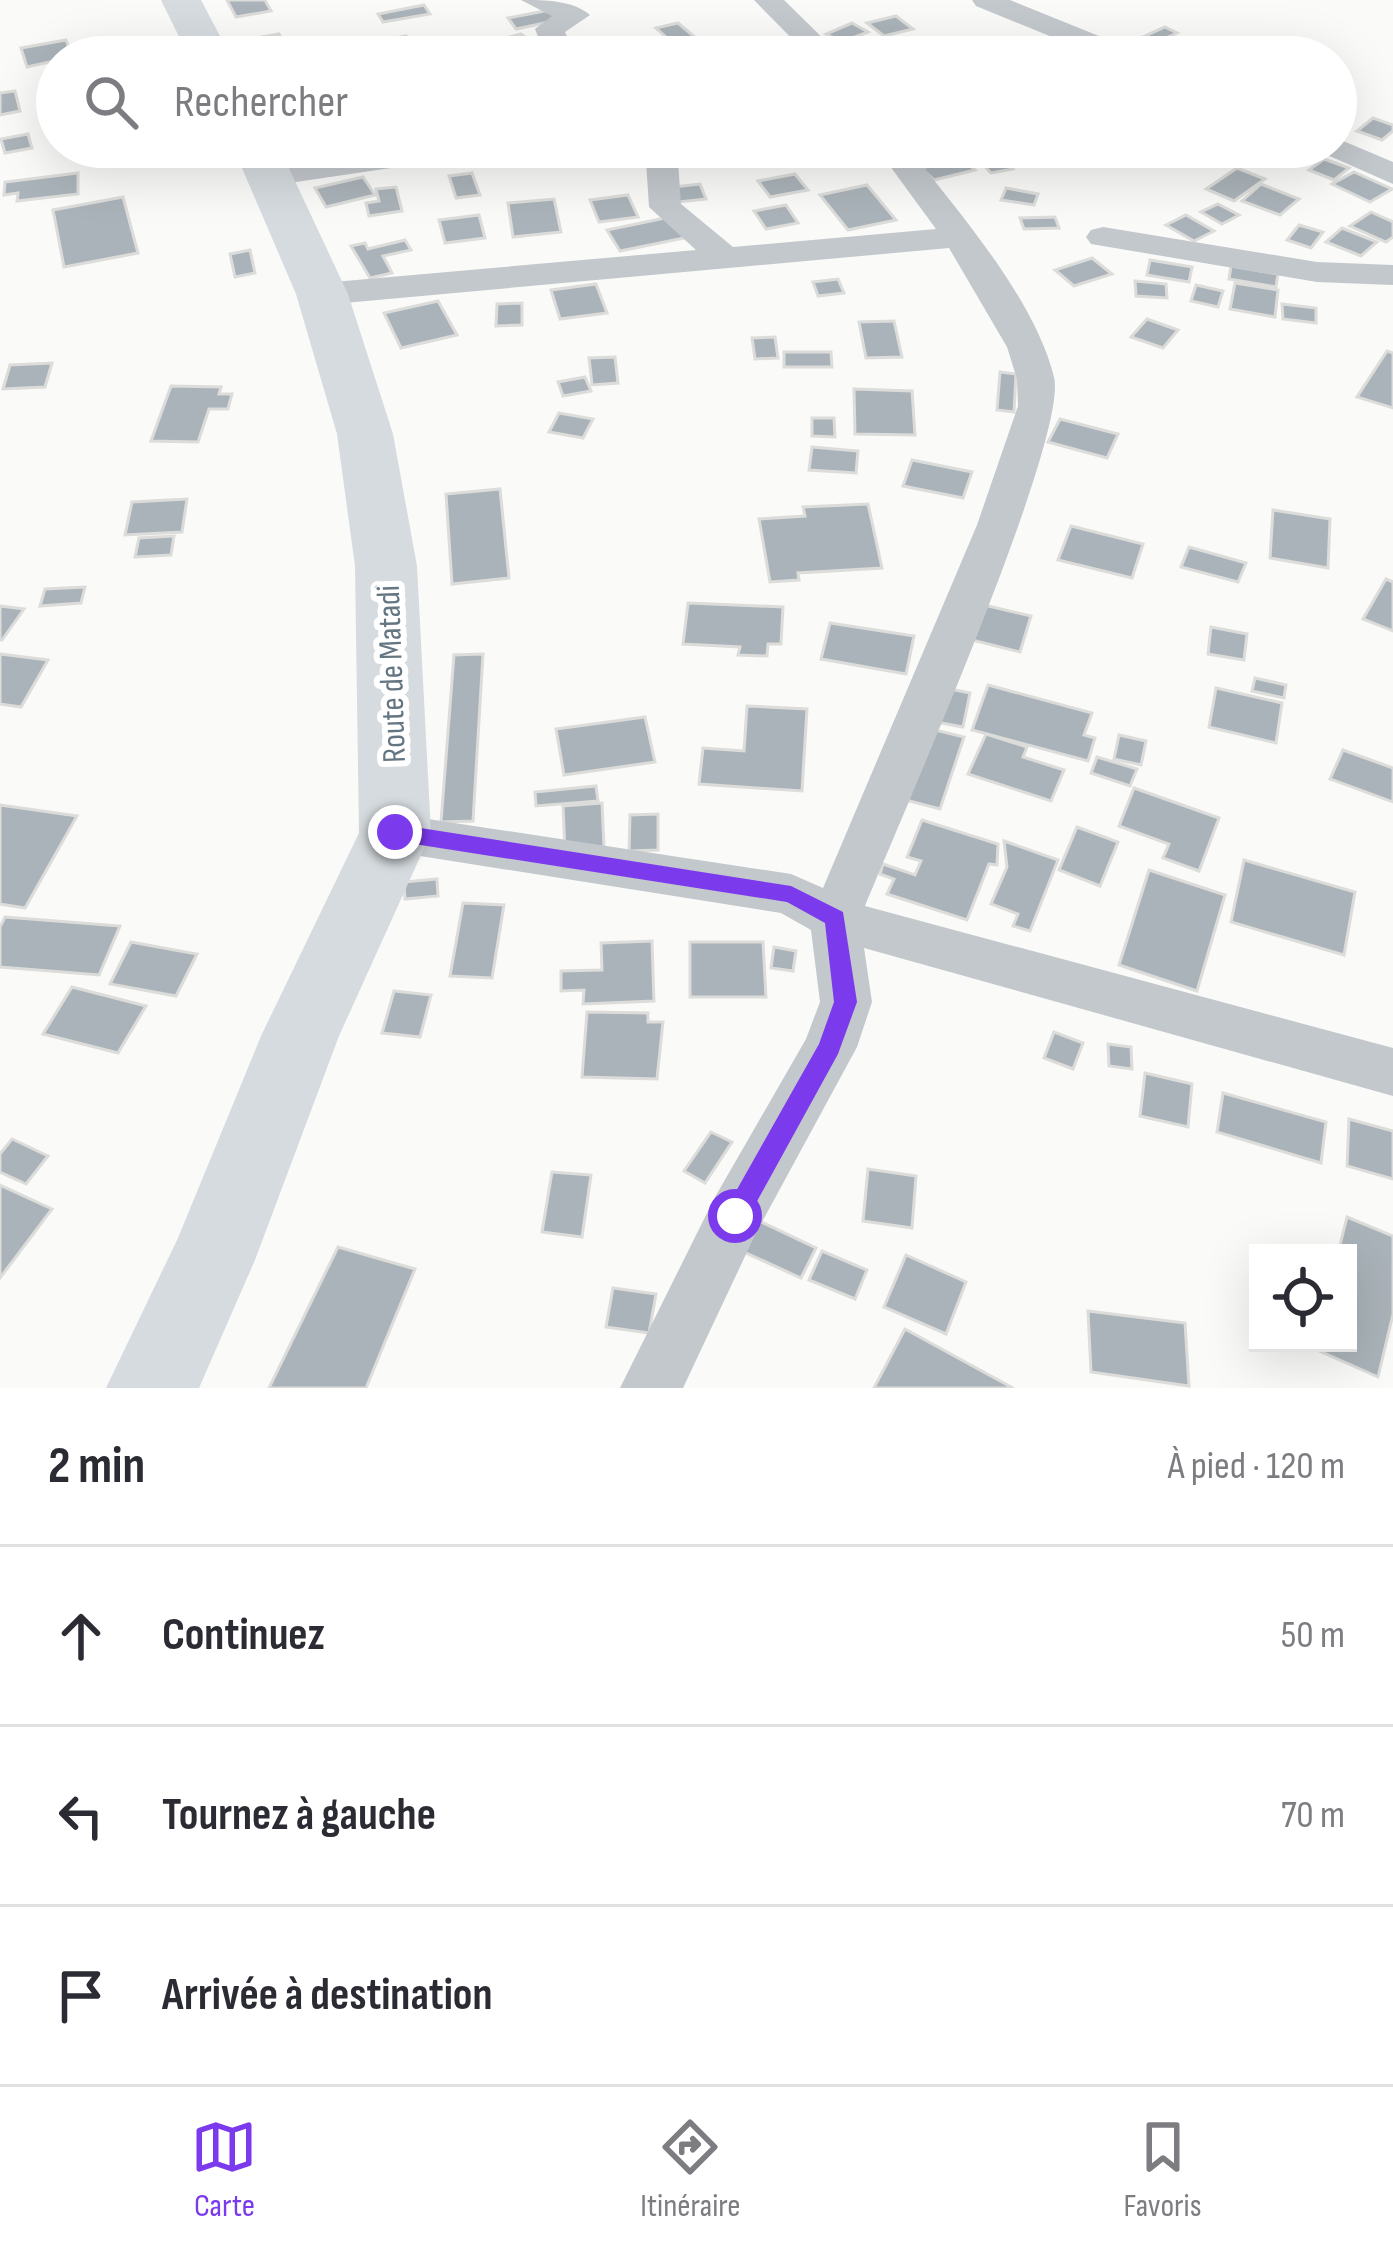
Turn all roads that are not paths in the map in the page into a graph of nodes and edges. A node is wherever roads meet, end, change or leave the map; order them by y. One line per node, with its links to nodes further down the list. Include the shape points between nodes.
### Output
1 (181, 0): 5 (highway)
2 (535, 0): 6 (street, via 576,15 549,29)
3 (768, 0): 7 (street)
4 (986, 0): 8 (street)
5 (199, 36)
6 (552, 36)
7 (805, 36)
8 (1074, 36)
9 (1357, 157): 13 (street)
10 (265, 168): 18 (highway, Route de Matadi)
11 (662, 168): 16 (street, via 665,207)
12 (907, 168): 14 (street)
13 (1393, 175)
14 (958, 237): 16 (street); 20 (street, via 1033,360 1040,390 998,525)
15 (1102, 237): 17 (street, via 1317,272)
16 (723, 256): 18 (street)
17 (1393, 275)
18 (322, 294): 19 (highway, Route de Matadi, via 365,434 386,566)
19 (395, 832): 20 (street, via 791,894); 22 (highway, Route de Matadi)
20 (835, 919): 21 (street); 23 (street, via 845,1002 830,1047)
21 (1393, 1072)
22 (152, 1388)
23 (651, 1388)

